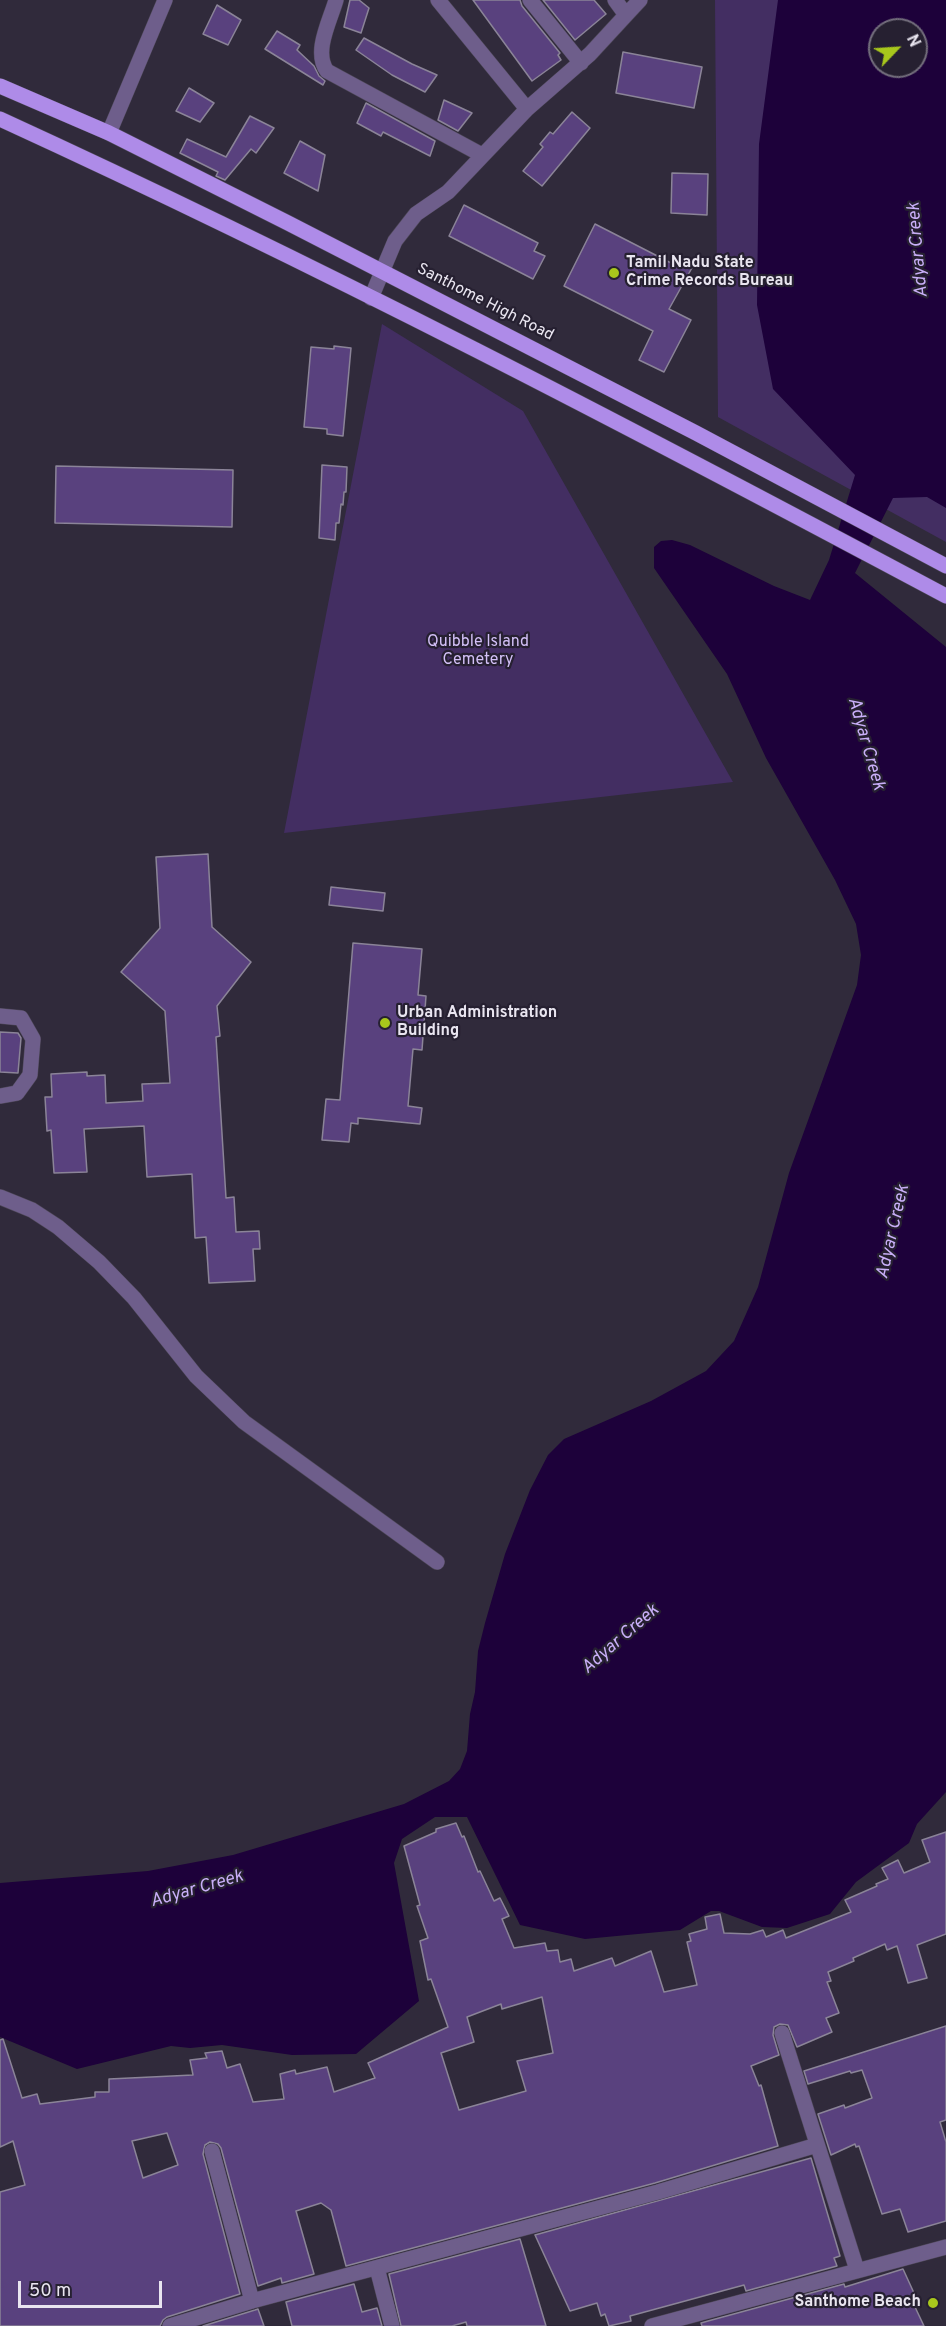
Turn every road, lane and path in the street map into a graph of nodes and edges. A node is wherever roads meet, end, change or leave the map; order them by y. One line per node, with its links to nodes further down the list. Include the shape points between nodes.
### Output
1 (165, 0): 12 (street)
2 (336, 0): 13 (street, via 320,53 321,64 327,71)
3 (438, 0): 10 (street)
4 (530, 0): 8 (street)
5 (615, 0): 7 (street)
6 (640, 0): 7 (street)
7 (626, 15): 8 (street)
8 (580, 63): 10 (street)
9 (0, 86): 12 (main road, Santhome High Road)
10 (527, 109): 13 (street)
11 (0, 119): 15 (main road)
12 (109, 133): 14 (main road, Santhome High Road)
13 (482, 155): 14 (street, via 448,192 416,214 395,241)
14 (383, 271): 15 (street); 16 (main road, Santhome High Road)
15 (371, 298): 17 (main road, via 682,455)
16 (946, 566)
17 (946, 596)
18 (0, 1016): 19 (street, via 21,1018 33,1039 30,1075 17,1093)
19 (0, 1096)
20 (0, 1197): 21 (street, via 32,1210 58,1227 99,1262 134,1298 196,1376 244,1422)
21 (437, 1562)
22 (782, 2033): 23 (street)
23 (817, 2145): 26 (street); 27 (street)
24 (212, 2151): 28 (street)
25 (946, 2247): 27 (street)
26 (377, 2268): 28 (street); 30 (street)
27 (857, 2270): 31 (street)
28 (252, 2301): 29 (street)
29 (170, 2326)
30 (392, 2326)
31 (652, 2326)

